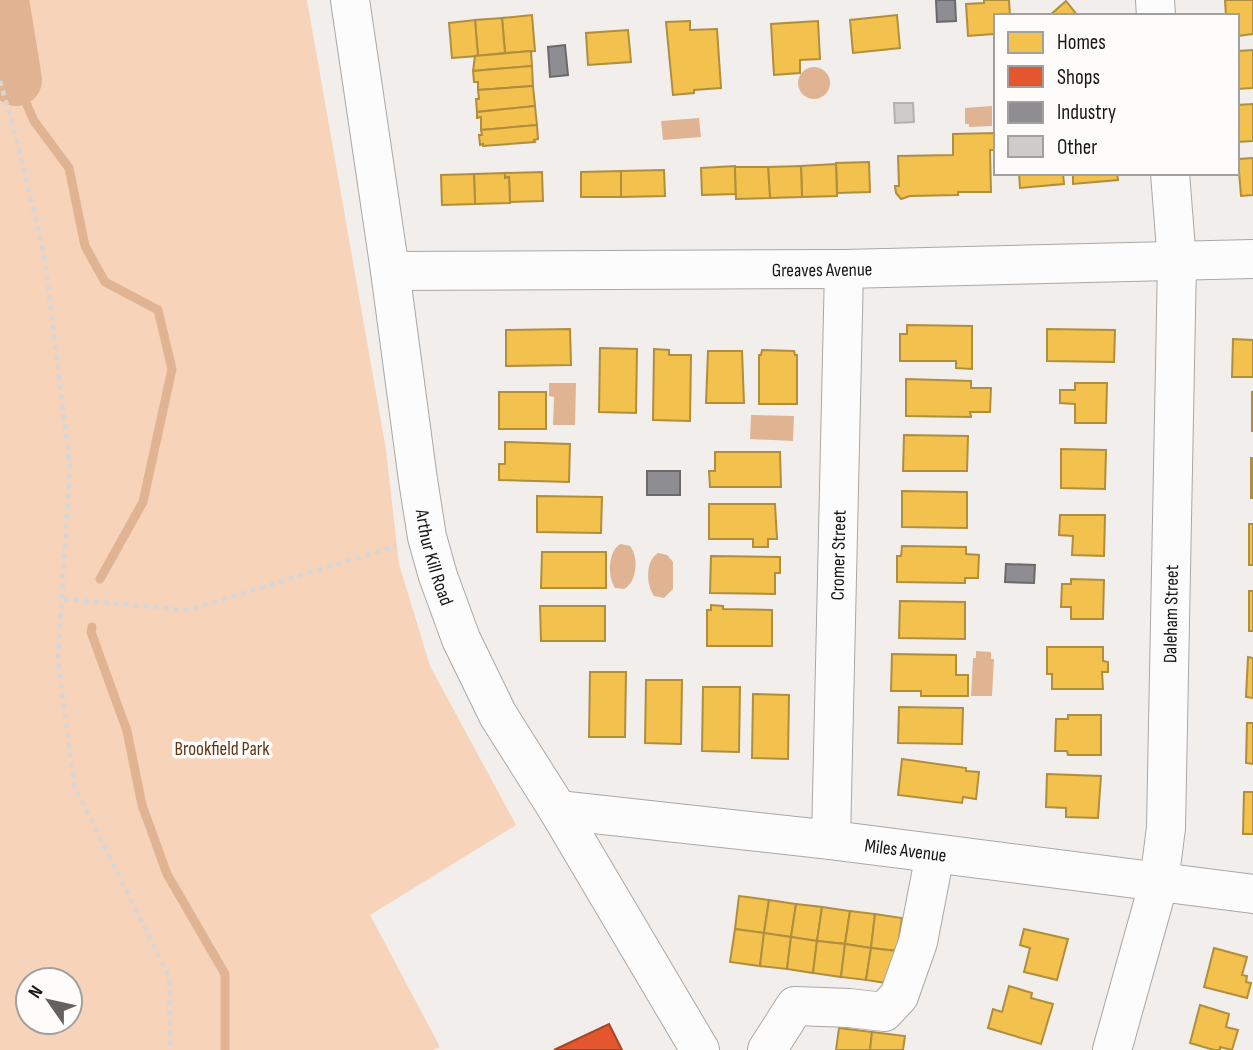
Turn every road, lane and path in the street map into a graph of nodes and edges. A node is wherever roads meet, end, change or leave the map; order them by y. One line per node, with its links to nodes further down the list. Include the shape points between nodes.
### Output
1 (350, 0): 7 (street, Arthur Kill Road)
2 (0, 81): 9 (path, via 44,254 69,467)
3 (1170, 175): 5 (street, Daleham Street)
4 (1253, 259): 5 (street, Greaves Avenue)
5 (1177, 262): 6 (street, Greaves Avenue); 13 (street, Daleham Street, via 1166,828)
6 (844, 269): 7 (street, Greaves Avenue); 11 (street, Cromer Street)
7 (390, 271): 10 (street, Arthur Kill Road, via 418,480 438,576 461,639 498,715)
8 (387, 549): 9 (path, via 189,610)
9 (64, 599): 15 (path, via 58,659 75,785 169,977)
10 (558, 810): 11 (street, Miles Avenue); 16 (street, Arthur Kill Road)
11 (831, 840): 12 (street, Miles Avenue)
12 (934, 853): 13 (street, Miles Avenue); 17 (street, via 918,942 899,996 884,1012 795,1006)
13 (1159, 882): 14 (street, Miles Avenue); 18 (street, Daleham Street)
14 (1253, 894)
15 (170, 1050)
16 (700, 1050)
17 (767, 1050)
18 (1112, 1050)

